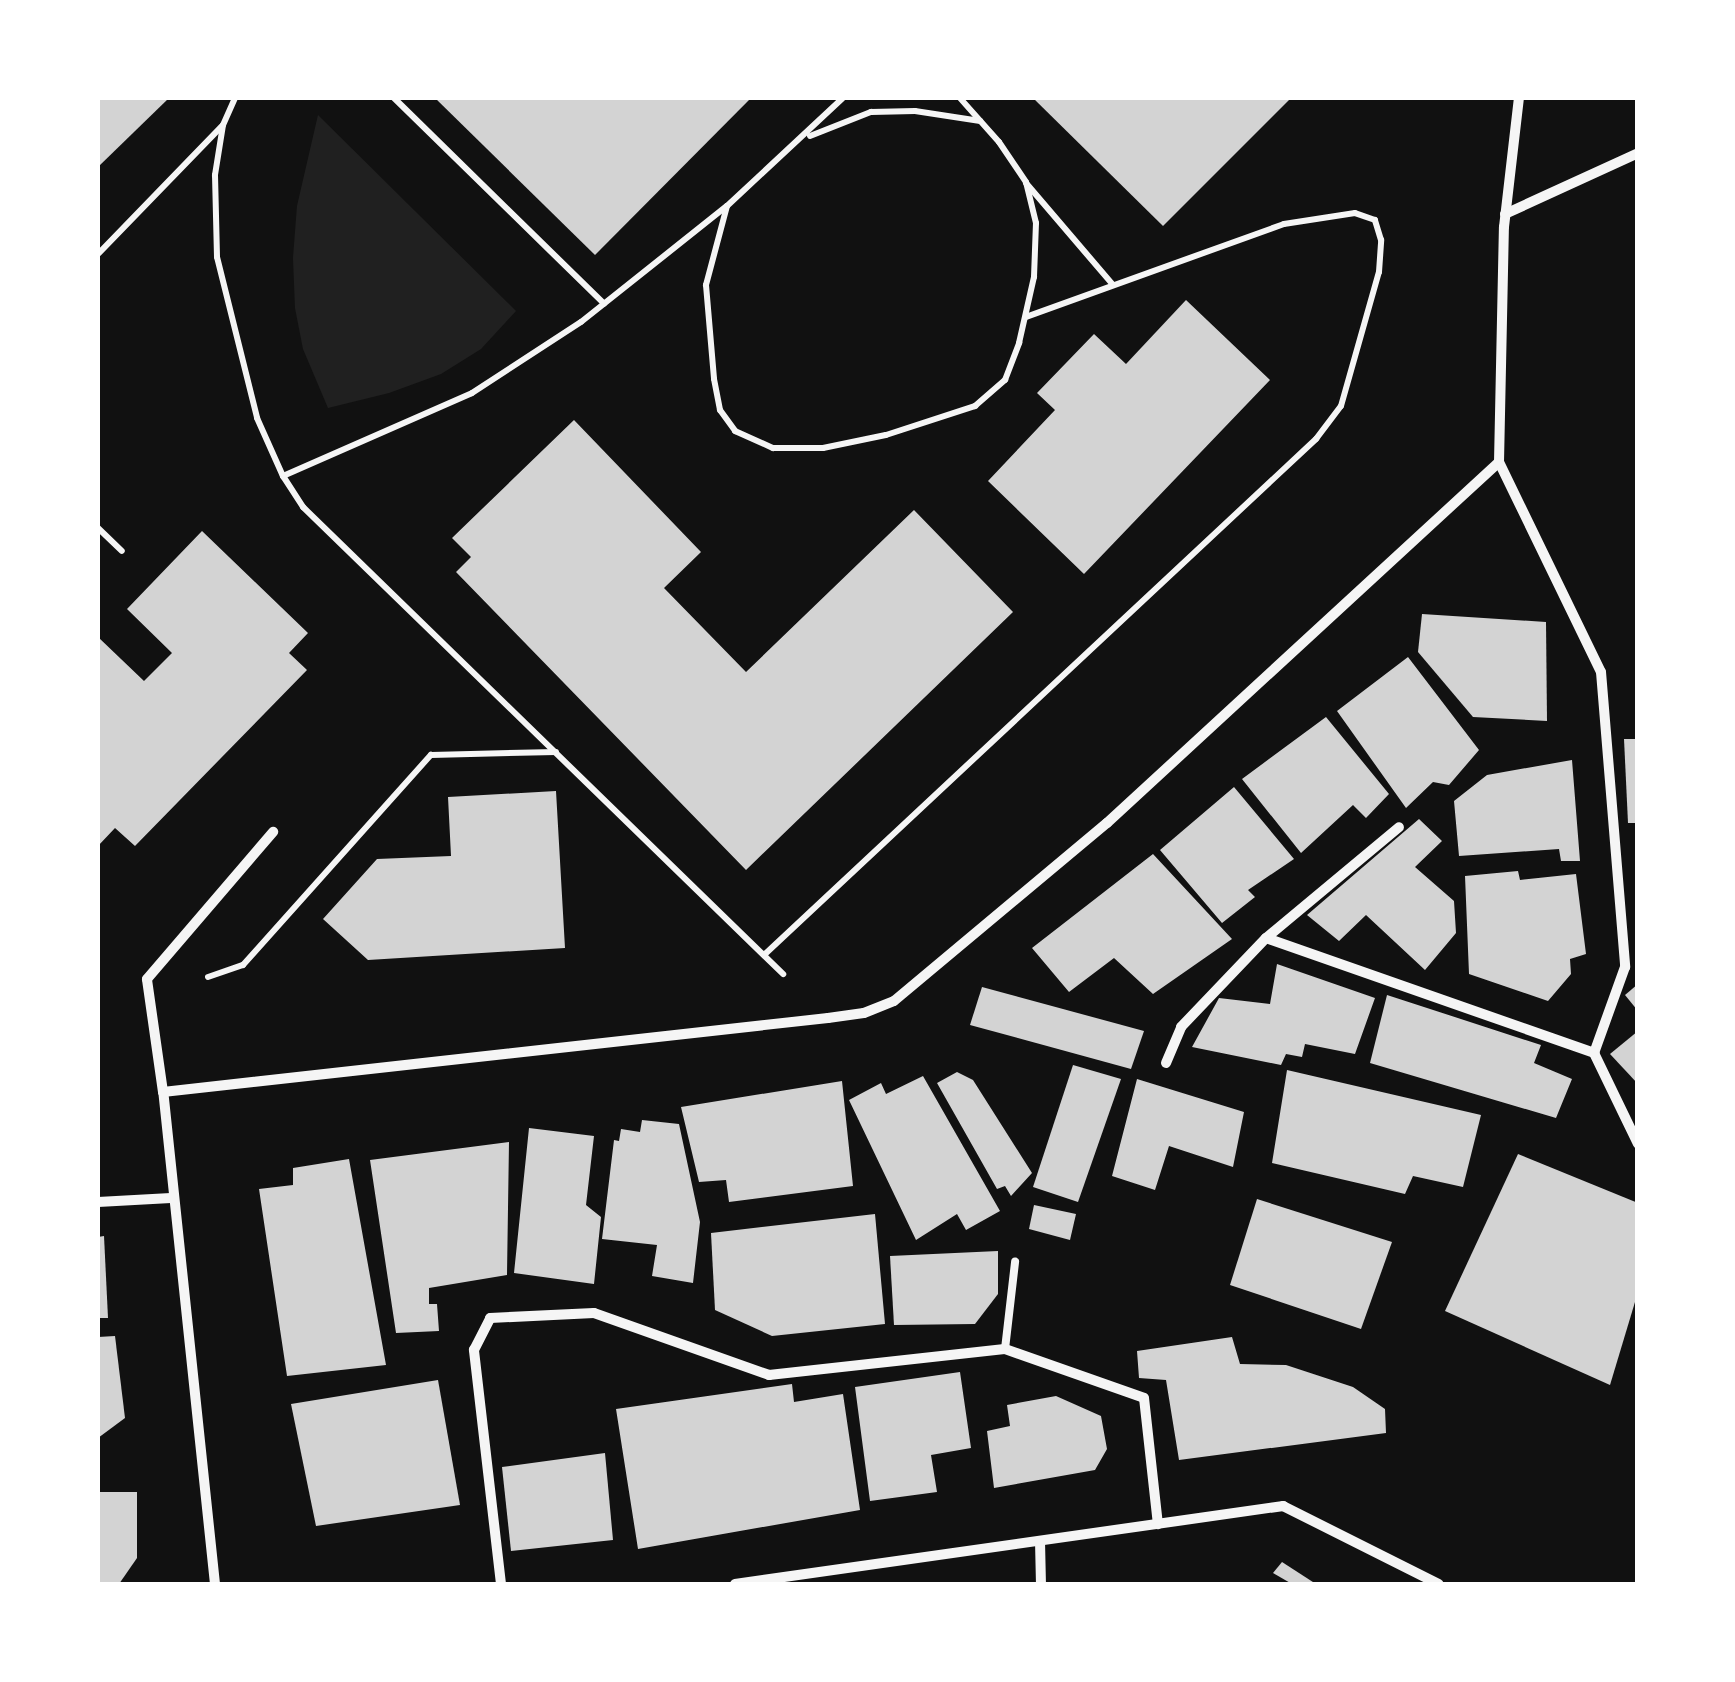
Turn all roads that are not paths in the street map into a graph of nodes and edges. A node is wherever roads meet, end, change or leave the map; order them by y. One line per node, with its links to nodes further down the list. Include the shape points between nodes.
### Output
1 (1519, 98): 3 (street)
2 (1638, 153): 3 (street)
3 (1505, 214): 4 (street)
4 (1499, 462): 8 (street, via 1601,672 1626,966); 10 (street, via 1107,823 894,1002 828,1018)
5 (1400, 827): 7 (street)
6 (273, 832): 10 (street, via 147,980)
7 (1266, 938): 8 (street); 9 (street, via 1181,1027)
8 (1594, 1053): 11 (street)
9 (1166, 1064)
10 (163, 1092): 12 (street)
11 (1638, 1144)
12 (171, 1198): 13 (street); 18 (street)
13 (98, 1202)
14 (1015, 1262): 15 (lane)
15 (1005, 1349): 16 (street, via 1144,1398); 19 (street, via 769,1374 594,1312 490,1318 474,1350)
16 (1158, 1524): 17 (street); 22 (street, via 1283,1506)
17 (1040, 1541): 20 (street); 21 (street)
18 (215, 1584)
19 (501, 1584)
20 (735, 1584)
21 (1040, 1584)
22 (1439, 1584)

